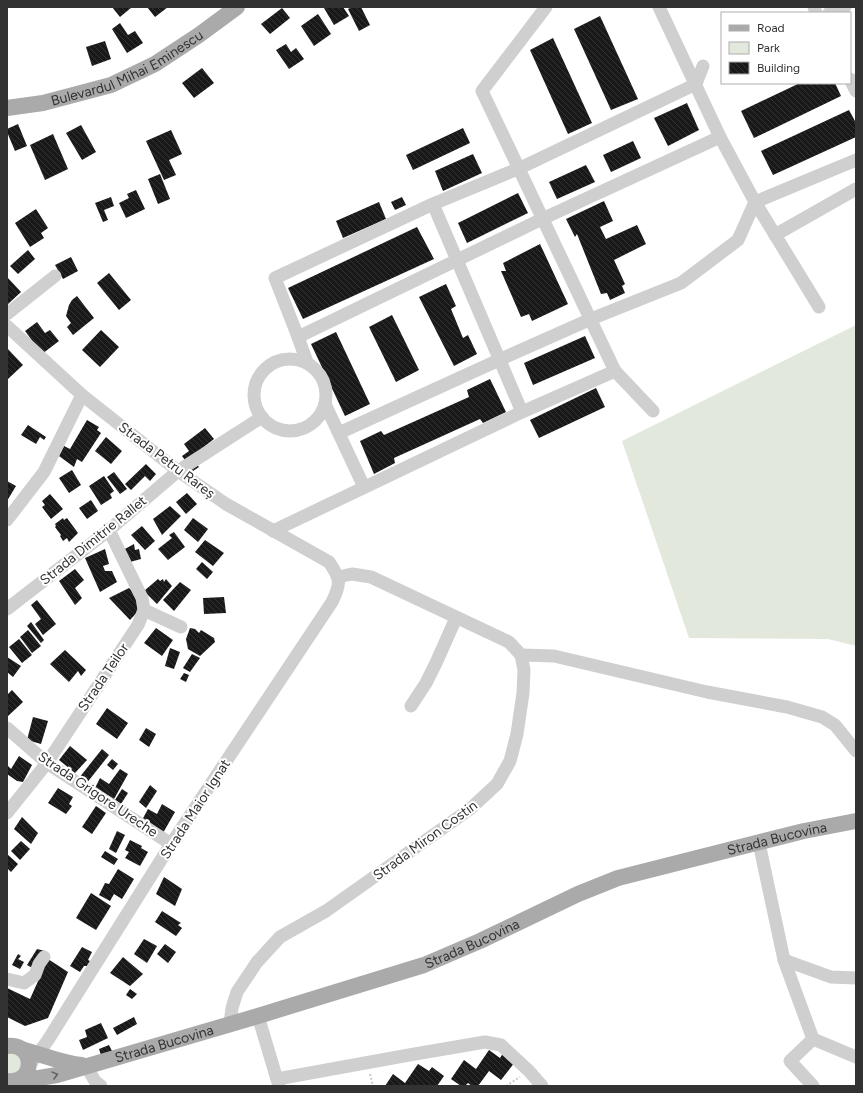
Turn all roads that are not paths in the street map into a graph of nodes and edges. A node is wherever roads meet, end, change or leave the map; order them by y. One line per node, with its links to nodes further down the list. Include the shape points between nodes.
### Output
1 (237, 7): 10 (main road, Bulevardul Mihai Eminescu, via 155,64 111,85 43,103)
2 (546, 7): 13 (street, via 482,90)
3 (659, 7): 8 (street)
4 (846, 7): 5 (street)
5 (832, 12)
6 (704, 66): 8 (street)
7 (851, 81): 9 (street)
8 (696, 84): 11 (street); 13 (street)
9 (856, 91)
10 (7, 108)
11 (720, 137): 15 (street); 17 (street)
12 (856, 160): 15 (street)
13 (520, 168): 16 (street); 17 (street)
14 (856, 189): 18 (street)
15 (755, 202): 18 (street); 23 (street, via 738,240 681,283)
16 (433, 204): 19 (street); 25 (street, via 275,278)
17 (542, 219): 19 (street); 23 (street)
18 (775, 235): 21 (street)
19 (458, 259): 25 (street); 26 (street)
20 (55, 276): 22 (street)
21 (819, 307)
22 (7, 314)
23 (591, 319): 26 (street); 28 (street)
24 (7, 326): 29 (street, Strada Petru Rareș)
25 (298, 337): 27 (street)
26 (499, 360): 32 (street); 34 (street)
27 (307, 362): 30 (street, via 324,380); 33 (street, via 286,358 266,367 259,376 254,397 256,408)
28 (615, 371): 31 (street); 32 (street)
29 (82, 395): 35 (street, Strada Petru Rareș); 37 (street, via 44,472)
30 (325, 404): 33 (street, via 321,415 303,429 281,430 270,425); 34 (street)
31 (653, 411)
32 (522, 412): 36 (street)
33 (262, 417): 35 (street, Strada Dimitrie Rallet)
34 (339, 434): 36 (street)
35 (178, 470): 38 (street, Strada Dimitrie Rallet); 39 (street, Strada Petru Rareș, via 226,504)
36 (364, 487): 39 (street)
37 (7, 520)
38 (109, 530): 41 (street, Strada Dimitrie Rallet); 42 (street, via 142,598)
39 (273, 531): 40 (street, Strada Petru Rareș, via 329,562)
40 (338, 577): 43 (street, via 352,574 371,577); 53 (street, Strada Maior Ignat, via 338,590 332,602)
41 (7, 609)
42 (144, 610): 44 (street); 49 (street, Strada Teilor, via 138,625)
43 (456, 618): 45 (street, via 509,642); 46 (street, via 426,684)
44 (181, 627)
45 (521, 655): 48 (street, via 554,656 822,717 835,725); 59 (street, Strada Miron Costin, via 524,670 523,693 517,734 510,761 497,784 464,813 326,910 280,937 257,962 237,992)
46 (410, 706)
47 (7, 728): 49 (street, Strada Grigore Ureche)
48 (856, 751)
49 (47, 763): 50 (street, Strada Teilor); 53 (street, Strada Grigore Ureche)
50 (7, 813)
51 (856, 821): 52 (main road, Strada Bucovina)
52 (759, 843): 55 (street); 58 (main road, Strada Bucovina, via 618,878 424,965)
53 (171, 844): 61 (street, Strada Maior Ignat)
54 (44, 957): 57 (street, via 35,975 24,982)
55 (784, 960): 56 (street, via 831,978); 60 (street)
56 (856, 978)
57 (7, 979)
58 (258, 1016): 59 (main road, Strada Bucovina); 65 (street)
59 (230, 1024): 64 (main road, Strada Bucovina)
60 (813, 1039): 62 (street); 68 (street, via 790,1061)
61 (48, 1040): 63 (street, Strada Maior Ignat); 63 (street, via 24,1044)
62 (856, 1057)
63 (17, 1062): 64 (main road, Strada Bucovina, via 61,1062); 64 (main road, Strada Bucovina, one-way to 64, via 33,1079 46,1078)
64 (86, 1066): 66 (street, via 95,1081)
65 (278, 1082): 67 (street, via 485,1042 501,1045)
66 (102, 1086)
67 (542, 1086)
68 (813, 1086)

